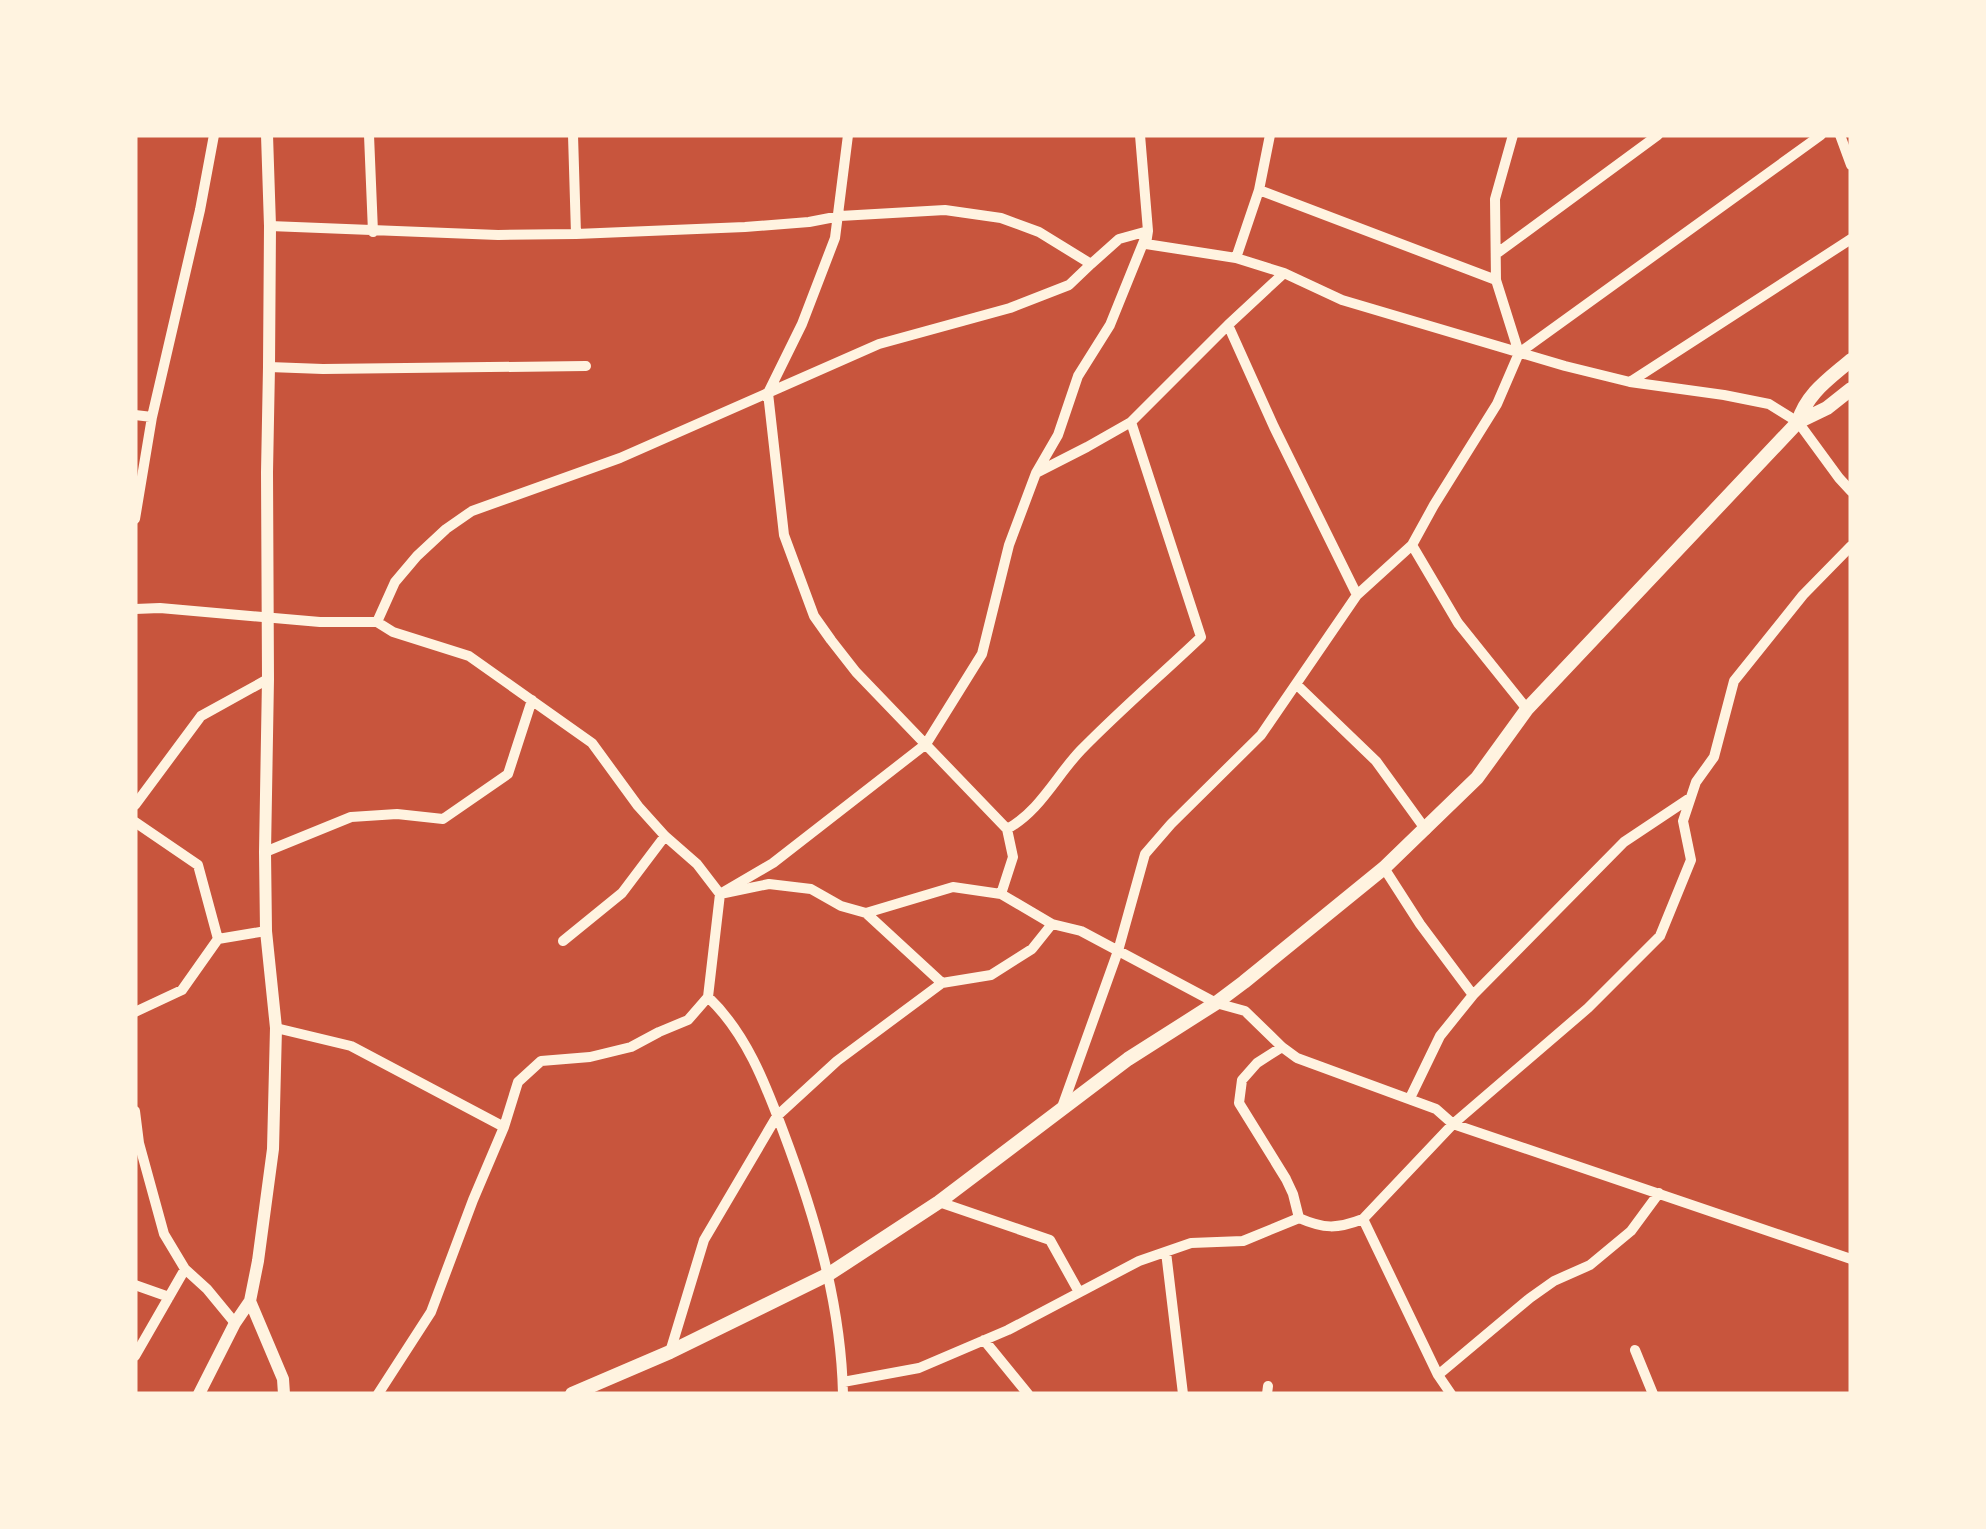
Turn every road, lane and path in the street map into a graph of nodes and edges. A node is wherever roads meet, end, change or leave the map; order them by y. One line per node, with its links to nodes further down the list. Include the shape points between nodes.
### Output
1 (214, 135): 34 (street)
2 (369, 135): 17 (street)
3 (573, 135): 18 (street)
4 (848, 135): 14 (street)
5 (1140, 135): 16 (street)
6 (1270, 135): 13 (street)
7 (1513, 135): 20 (street, via 1495,199)
8 (1658, 135): 20 (street)
9 (1821, 135): 26 (street)
10 (1840, 135): 12 (street)
11 (264, 136): 15 (street)
12 (1851, 165)
13 (1259, 190): 21 (street); 24 (street)
14 (840, 216): 18 (street); 22 (street, via 945,210 1001,218); 32 (street, via 802,324)
15 (270, 226): 17 (street); 28 (street)
16 (1148, 231): 21 (street, via 1146,244); 22 (street, via 1119,239); 37 (street, via 1110,325 1078,376 1058,435)
17 (373, 232): 18 (street)
18 (576, 234)
19 (1851, 239): 30 (street)
20 (1496, 254): 24 (street)
21 (1236, 258): 23 (street)
22 (1092, 264): 32 (street, via 1069,285 879,344)
23 (1284, 274): 25 (street); 26 (street, via 1342,300)
24 (1496, 280): 26 (street)
25 (1228, 325): 35 (street); 42 (street)
26 (1519, 353): 30 (street); 40 (street, via 1498,404)
27 (1851, 360): 36 (main road, via 1813,393)
28 (270, 366): 29 (street); 44 (street)
29 (586, 366)
30 (1630, 382): 36 (street, via 1769,404)
31 (1851, 389): 36 (main road)
32 (768, 393): 45 (street, via 620,458 472,511 406,569); 50 (street, via 784,534 814,616 856,672)
33 (135, 415): 34 (street)
34 (152, 417): 39 (street)
35 (1131, 422): 37 (street); 54 (street, via 1201,637)
36 (1798, 422): 38 (street); 49 (main road)
37 (1036, 472): 50 (street, via 982,654)
38 (1851, 491)
39 (135, 520)
40 (1412, 545): 42 (street); 49 (street, via 1458,623)
41 (1851, 546): 51 (street, via 1734,680 1714,757)
42 (1357, 595): 47 (street)
43 (135, 608): 44 (street)
44 (267, 616): 45 (street); 46 (street)
45 (377, 622): 48 (street, via 469,656)
46 (268, 679): 52 (street, via 201,716); 57 (street)
47 (1297, 685): 55 (street, via 1376,761); 66 (street, via 1261,735 1145,854)
48 (532, 700): 56 (street, via 592,743); 57 (street, via 508,774 443,819 351,817)
49 (1528, 709): 55 (main road, via 1478,778)
50 (926, 744): 54 (street); 59 (street, via 773,863)
51 (1691, 797): 68 (street, via 1624,842); 78 (street, via 1683,821 1691,860 1660,936)
52 (135, 805)
53 (135, 822): 64 (street, via 198,865)
54 (1007, 828): 60 (street, via 1013,858)
55 (1426, 830): 58 (main road)
56 (665, 836): 59 (street); 65 (street, via 622,893)
57 (265, 852): 63 (street)
58 (1384, 868): 68 (street); 70 (main road)
59 (720, 894): 61 (street, via 769,884 811,889); 69 (street)
60 (1001, 894): 61 (street, via 952,887); 62 (street)
61 (866, 913): 67 (street)
62 (1052, 924): 66 (street); 67 (street, via 1032,949 991,974)
63 (266, 931): 64 (street); 72 (street)
64 (218, 939): 71 (street, via 182,990)
65 (564, 942)
66 (1118, 951): 70 (street); 76 (street)
67 (942, 984): 77 (street, via 837,1061)
68 (1473, 995): 74 (street, via 1440,1036)
69 (708, 997): 77 (street, via 752,1056); 79 (street, via 688,1020 631,1048 541,1061 518,1082)
70 (1216, 1003): 73 (street, via 1245,1011); 76 (main road)
71 (135, 1012)
72 (276, 1028): 79 (street, via 351,1046); 91 (street, via 273,1148)
73 (1282, 1047): 74 (street); 82 (street, via 1242,1080 1239,1103 1286,1179)
74 (1410, 1098): 78 (street)
75 (135, 1111): 86 (street, via 164,1234)
76 (1061, 1111): 81 (main road)
77 (777, 1116): 87 (street); 95 (street, via 704,1240)
78 (1453, 1124): 80 (street); 83 (street)
79 (504, 1127): 101 (street, via 431,1312)
80 (1660, 1193): 85 (street); 97 (street, via 1631,1231 1590,1265 1530,1298)
81 (939, 1202): 87 (main road); 89 (street, via 1050,1240)
82 (1300, 1218): 83 (street, via 1342,1227); 84 (street, via 1243,1241 1191,1243)
83 (1362, 1219): 97 (street)
84 (1166, 1252): 89 (street); 104 (street)
85 (1851, 1259)
86 (185, 1269): 90 (street); 92 (street)
87 (829, 1274): 95 (main road); 98 (street)
88 (135, 1285): 90 (street)
89 (1078, 1292): 93 (street)
90 (169, 1298): 96 (street)
91 (250, 1301): 92 (street); 100 (street)
92 (235, 1323): 99 (street)
93 (984, 1340): 98 (street, via 920,1368); 103 (street)
94 (1635, 1350): 106 (street)
95 (670, 1352): 102 (main road)
96 (135, 1356)
97 (1438, 1375): 105 (street)
98 (843, 1388)
99 (198, 1394)
100 (284, 1394)
101 (378, 1394)
102 (572, 1394)
103 (1028, 1394)
104 (1183, 1394)
105 (1452, 1394)
106 (1653, 1394)

